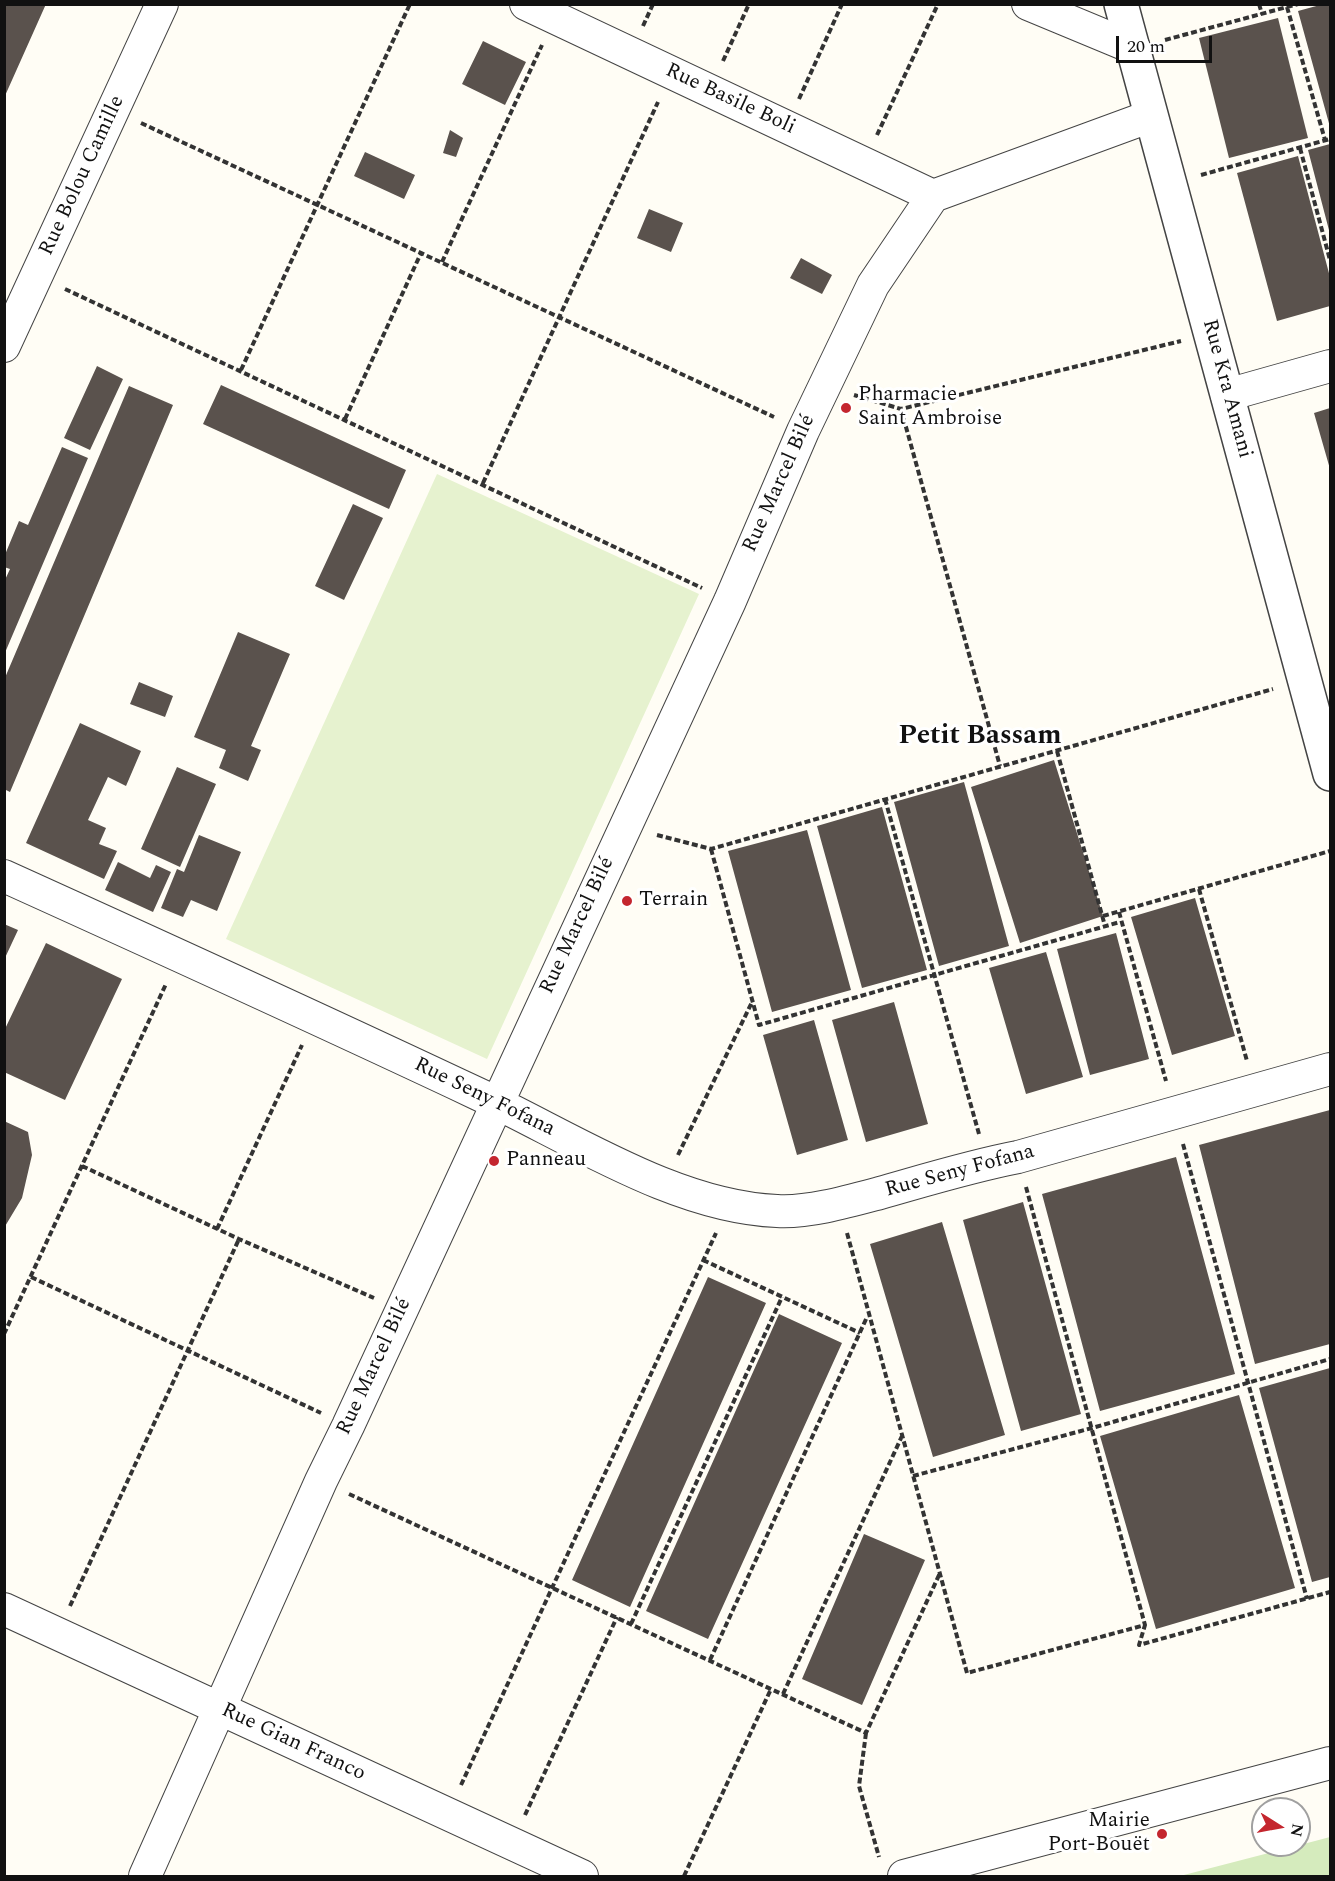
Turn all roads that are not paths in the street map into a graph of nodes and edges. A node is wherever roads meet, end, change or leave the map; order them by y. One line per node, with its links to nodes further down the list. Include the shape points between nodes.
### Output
1 (162, 4): 8 (street, Rue Bolou Camille, via 38,276)
2 (526, 4): 7 (street, Rue Basile Boli)
3 (1028, 4): 5 (street)
4 (1121, 4): 5 (street, Rue Kra Amani)
5 (1134, 48): 6 (street, Rue Kra Amani)
6 (1151, 116): 7 (street); 11 (street, Rue Kra Amani)
7 (933, 196): 15 (street, Rue Marcel Bilé, via 873,285 802,431 730,601)
8 (14, 300): 9 (street, Rue Bolou Camille)
9 (4, 346)
10 (1330, 366): 11 (street)
11 (1227, 395): 12 (street, Rue Kra Amani)
12 (1330, 774)
13 (4, 876): 15 (street, Rue Seny Fofana)
14 (1330, 1069): 15 (street, Rue Seny Fofana, via 839,1204 779,1212 728,1206 664,1185)
15 (497, 1103): 17 (street, Rue Marcel Bilé)
16 (4, 1609): 17 (street, Rue Gian Franco)
17 (219, 1709): 21 (street, Rue Marcel Bilé); 22 (street, Rue Gian Franco)
18 (1330, 1763): 20 (street)
19 (893, 1871): 20 (street)
20 (949, 1871)
21 (145, 1876)
22 (582, 1876)

